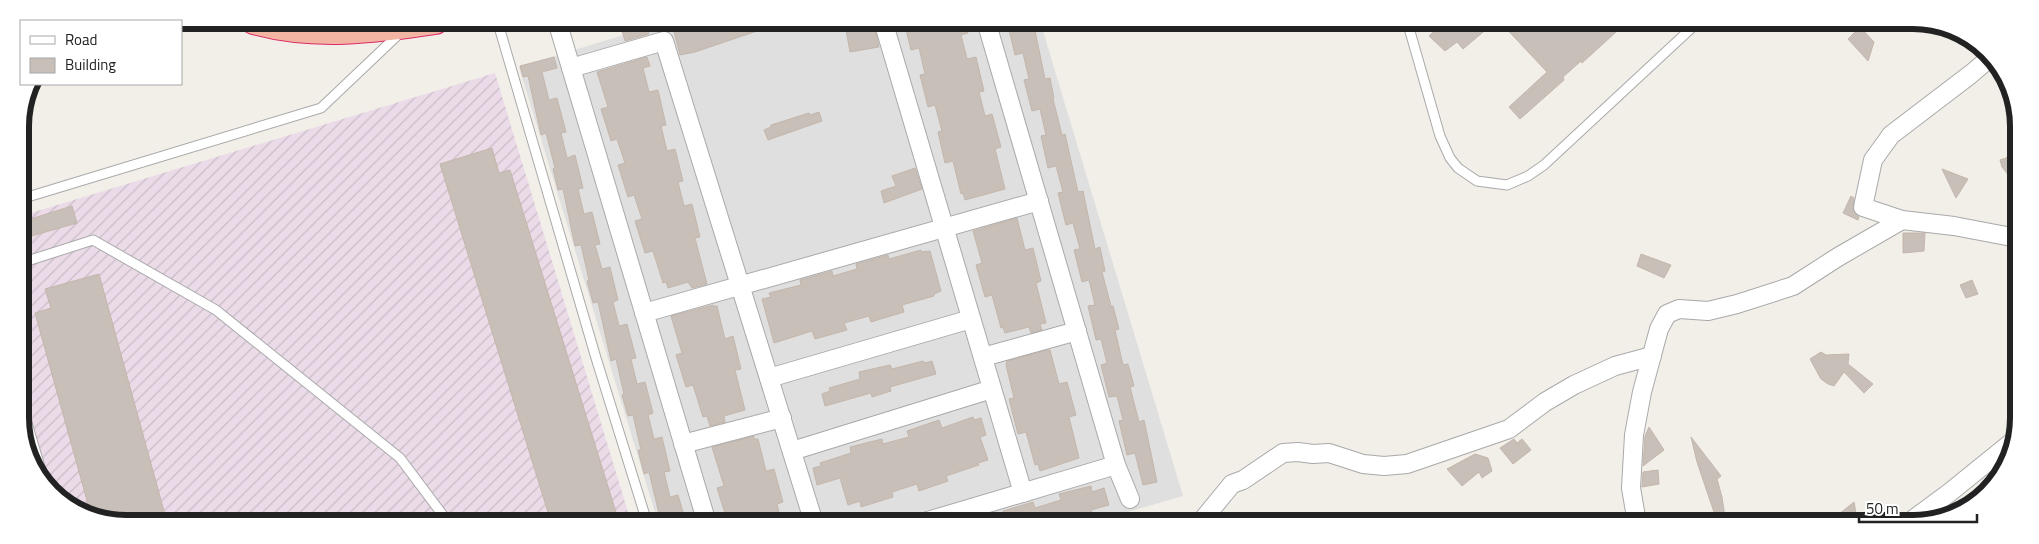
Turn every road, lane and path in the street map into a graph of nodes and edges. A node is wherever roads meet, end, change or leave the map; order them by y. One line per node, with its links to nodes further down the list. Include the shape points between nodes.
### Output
1 (322, 29): 2 (highway)
2 (375, 29)
3 (414, 29): 12 (lane, via 321,108)
4 (500, 29): 36 (lane)
5 (560, 29): 11 (street)
6 (885, 29): 15 (street)
7 (988, 29): 13 (street)
8 (1409, 29): 9 (lane, via 1440,136 1450,158 1477,181 1507,185 1544,165)
9 (1690, 29)
10 (1986, 62): 14 (street, via 1891,135 1873,160 1863,207)
11 (571, 68): 18 (street, via 664,41); 19 (street)
12 (29, 197)
13 (1039, 201): 15 (street); 21 (street)
14 (1902, 220): 16 (street); 22 (street, via 1793,286 1708,311 1679,309 1667,314)
15 (944, 228): 18 (street); 20 (street)
16 (2010, 237)
17 (29, 260): 35 (lane, via 93,240 216,310 400,458)
18 (740, 286): 19 (street); 24 (street)
19 (644, 313): 28 (street)
20 (971, 319): 23 (street); 24 (street)
21 (1077, 330): 23 (street); 32 (street)
22 (1652, 356): 40 (street, via 1615,366 1574,385 1509,429 1407,464 1364,464 1329,453 1283,454 1244,480 1232,484); 41 (street, via 1634,435 1630,488)
23 (983, 357): 25 (street)
24 (769, 378): 26 (street)
25 (992, 389): 30 (street); 33 (street)
26 (782, 418): 28 (street); 30 (street)
27 (31, 436): 31 (lane)
28 (683, 444): 37 (street)
29 (2005, 448): 42 (street)
30 (792, 451): 38 (street)
31 (37, 457)
32 (1116, 465): 33 (street); 34 (street)
33 (1023, 493): 39 (street)
34 (1130, 499)
35 (443, 515)
36 (645, 515)
37 (705, 515)
38 (812, 515)
39 (947, 515)
40 (1207, 515)
41 (1635, 515)
42 (1920, 515)

